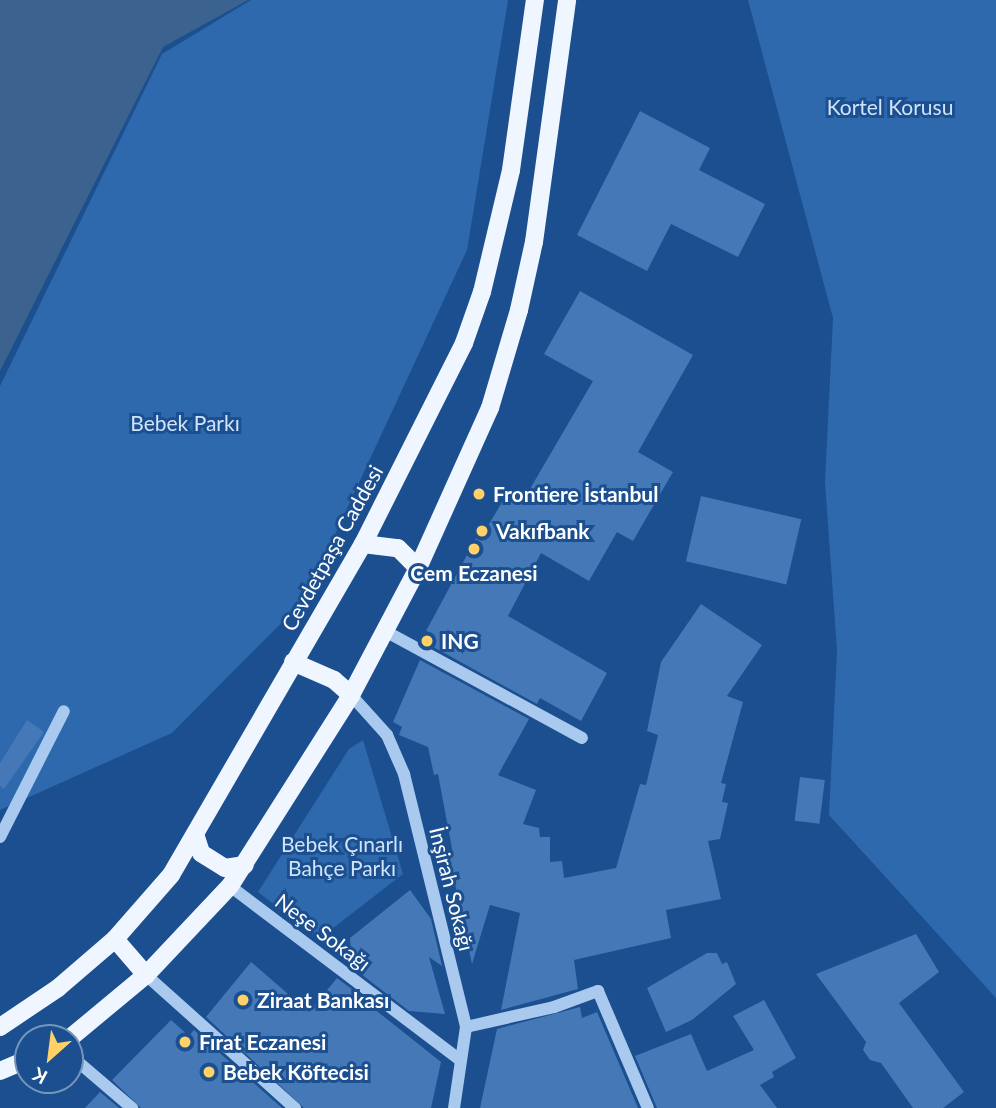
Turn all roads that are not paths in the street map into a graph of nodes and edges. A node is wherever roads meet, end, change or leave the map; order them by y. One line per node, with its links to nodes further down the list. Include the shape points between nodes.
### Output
1 (535, 0): 3 (main road, Cevdetpaşa Caddesi, via 511,170 482,292 458,356)
2 (567, 0): 4 (main road, via 534,242 519,310 490,408)
3 (363, 544): 4 (main road, via 398,548); 6 (main road, Cevdetpaşa Caddesi)
4 (418, 568): 5 (main road)
5 (385, 631): 7 (main road); 9 (street)
6 (293, 662): 7 (main road, via 334,680); 10 (main road, Cevdetpaşa Caddesi)
7 (351, 695): 12 (main road); 18 (street, İnşirah Sokağı, via 387,735 404,774)
8 (64, 711): 11 (street)
9 (582, 737)
10 (195, 834): 12 (main road, via 201,853 225,868); 14 (main road, Cevdetpaşa Caddesi, via 164,883)
11 (0, 838)
12 (245, 865): 13 (main road)
13 (230, 886): 15 (main road); 19 (street, Neşe Sokağı)
14 (116, 939): 15 (main road); 17 (main road, Cevdetpaşa Caddesi, via 58,988)
15 (146, 975): 16 (main road); 22 (street)
16 (84, 1026)
17 (0, 1027)
18 (466, 1027): 19 (street, İnşirah Sokağı); 24 (street, via 554,1007 598,991)
19 (460, 1060): 23 (street, İnşirah Sokağı)
20 (84, 1067): 21 (street)
21 (131, 1108)
22 (295, 1108)
23 (454, 1108)
24 (648, 1108)

